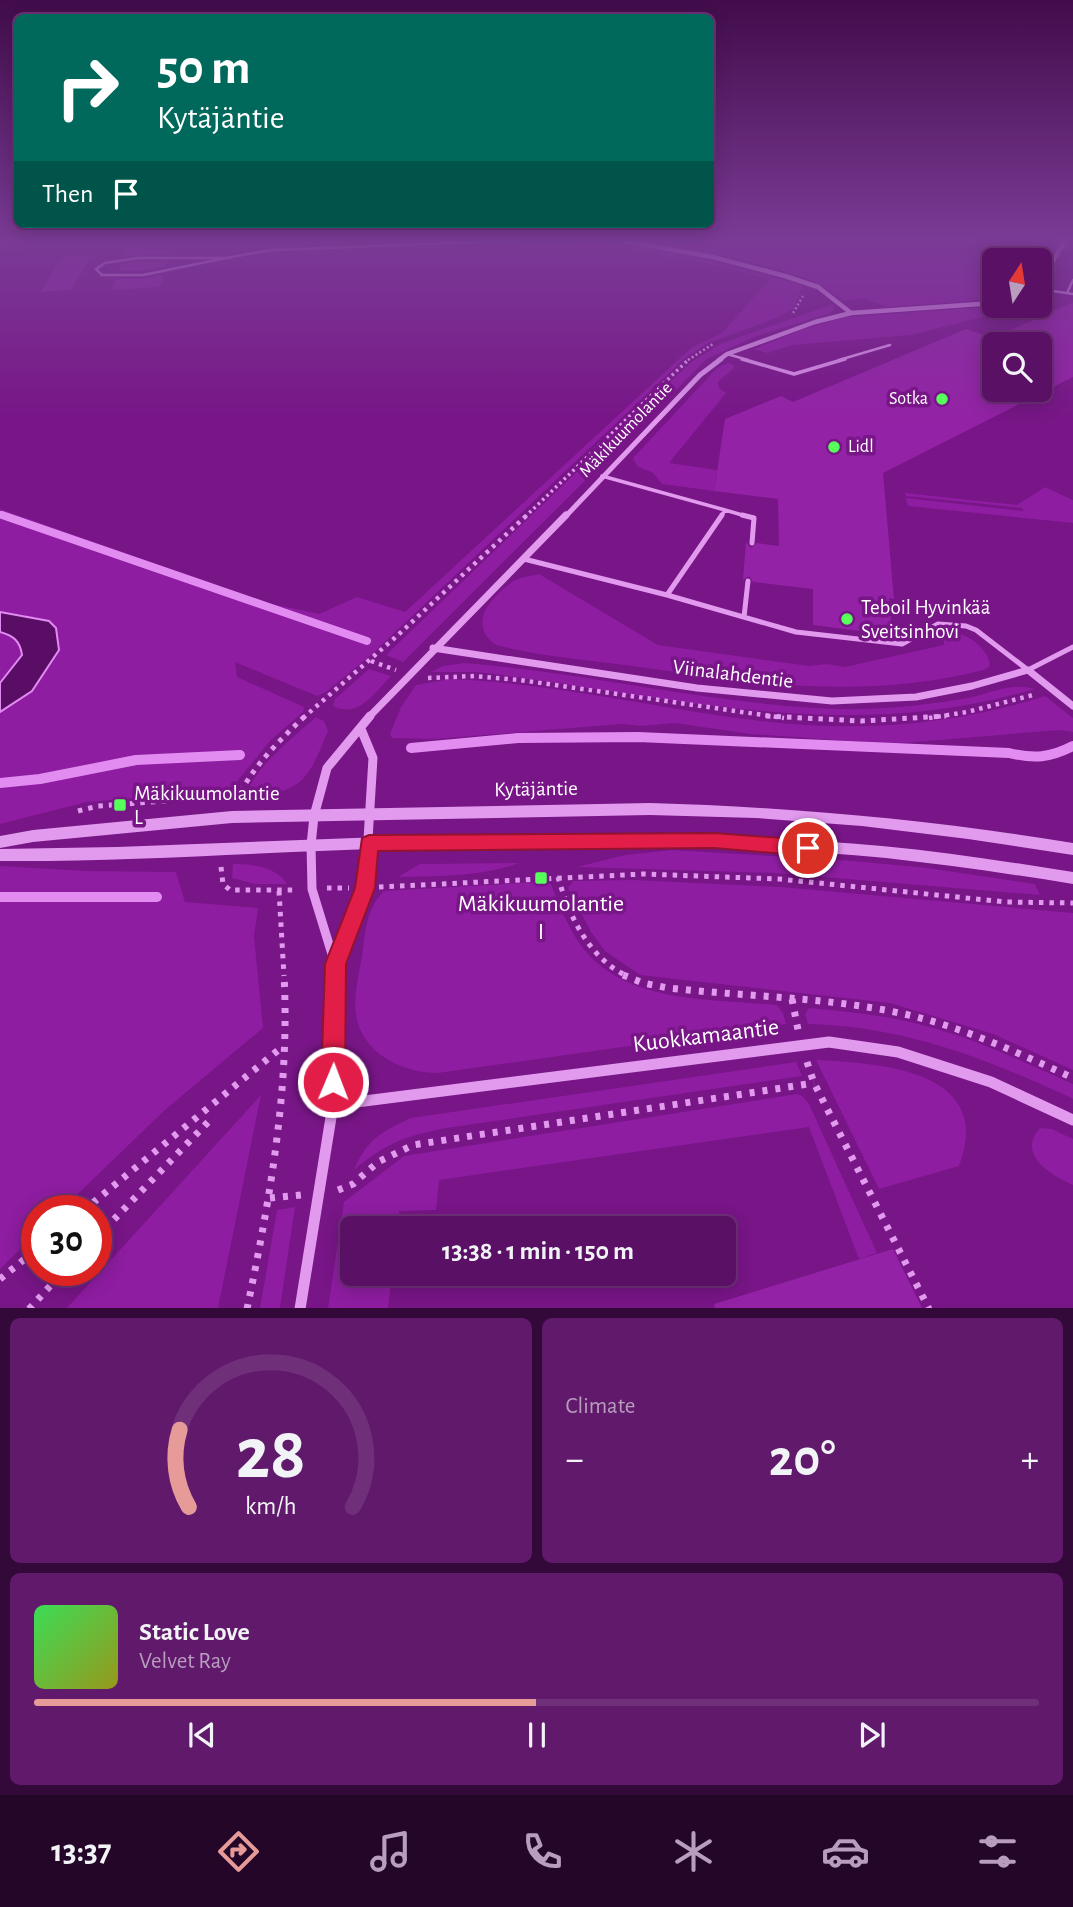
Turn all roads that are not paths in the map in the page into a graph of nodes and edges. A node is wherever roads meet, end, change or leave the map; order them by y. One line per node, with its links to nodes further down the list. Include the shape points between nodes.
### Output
1 (833, 299): 3 (street)
2 (982, 304): 3 (street, Mäkikuumolantie)
3 (851, 313): 5 (street, Mäkikuumolantie)
4 (890, 345): 5 (lane, via 794,374)
5 (727, 354): 6 (street, Mäkikuumolantie, via 700,375)
6 (601, 476): 7 (lane); 9 (street, Mäkikuumolantie)
7 (725, 510): 8 (lane, via 754,518); 11 (lane)
8 (752, 543)
9 (524, 559): 11 (lane); 14 (street, Mäkikuumolantie)
10 (748, 581): 12 (lane)
11 (667, 595): 12 (lane)
12 (744, 617): 15 (lane, via 796,632 902,644 938,624 955,624 976,630)
13 (1073, 647): 15 (lane)
14 (433, 648): 15 (street, Viinalahdentie, via 829,702 920,697); 17 (street, Mäkikuumolantie)
15 (1028, 670): 16 (street)
16 (1073, 706)
17 (361, 729): 18 (street, via 373,758); 19 (street, Mäkikuumolantie, via 327,768)
18 (370, 813): 19 (street, Kytäjäntie); 21 (street); 23 (street, Kytäjäntie, via 713,810 951,830)
19 (314, 816): 20 (street, Kytäjäntie, via 141,824); 22 (street, Mäkikuumolantie)
20 (0, 842)
21 (369, 843): 22 (street); 25 (street, via 714,840 926,856); 26 (street, via 365,888)
22 (311, 845): 24 (street); 26 (street, Mäkikuumolantie, via 313,889)
23 (1073, 849)
24 (0, 855)
25 (1073, 878)
26 (335, 964): 27 (street)
27 (333, 1105): 28 (street, Kuokkamaantie, via 830,1042 911,1056 990,1082); 29 (street)
28 (1073, 1120)
29 (300, 1308)

